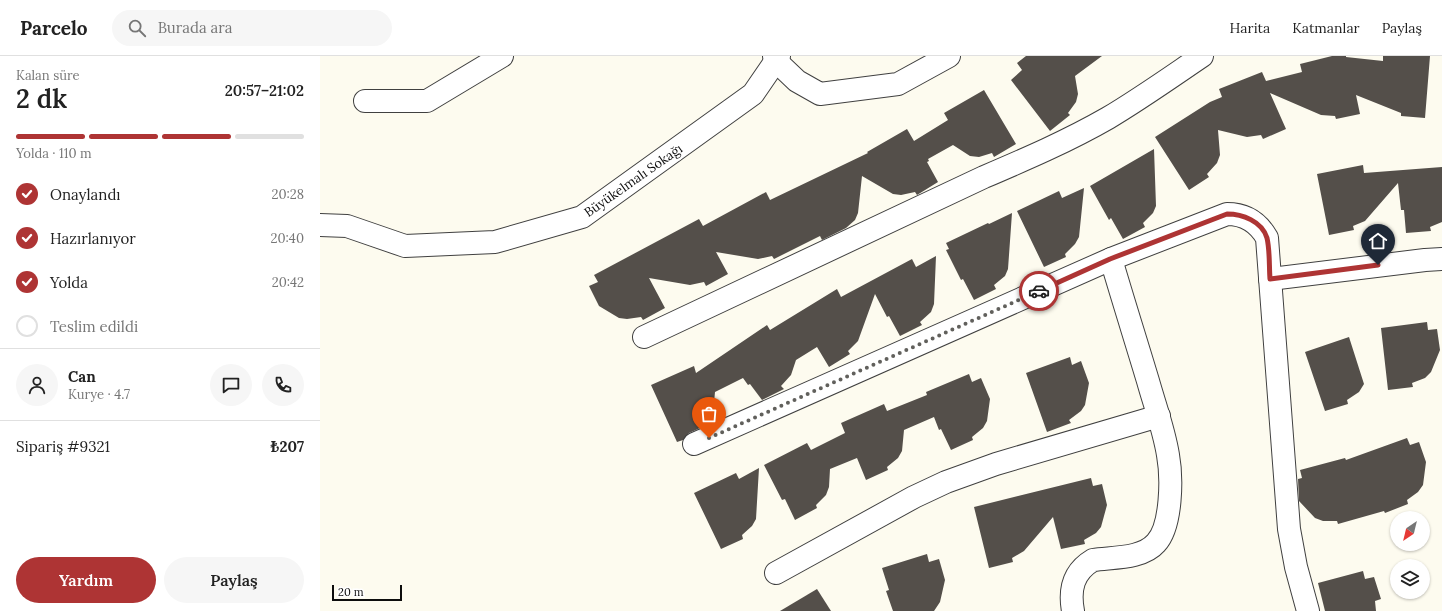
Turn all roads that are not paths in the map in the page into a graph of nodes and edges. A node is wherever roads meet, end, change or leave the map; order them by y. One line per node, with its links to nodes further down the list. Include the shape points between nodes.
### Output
1 (502, 56): 5 (street, via 427,101)
2 (949, 56): 4 (street, via 898,84 820,94 797,81)
3 (1202, 56): 10 (street, via 1141,97 1072,137)
4 (777, 58): 6 (street, Büyükelmalı Sokağı, via 753,94 582,217 495,242 406,246 347,226)
5 (365, 101)
6 (320, 225)
7 (1110, 259): 9 (street, via 1227,214 1235,214 1257,224 1267,238); 11 (street); 12 (street)
8 (1442, 259): 9 (street)
9 (1270, 279): 15 (street, via 1289,529)
10 (644, 337)
11 (1159, 416): 13 (street, via 996,464 946,482); 14 (street, via 1165,435 1170,475 1168,512 1162,534 1157,542 1144,552 1093,560 1081,569 1071,592)
12 (694, 444)
13 (776, 573)
14 (1073, 611)
15 (1308, 611)

